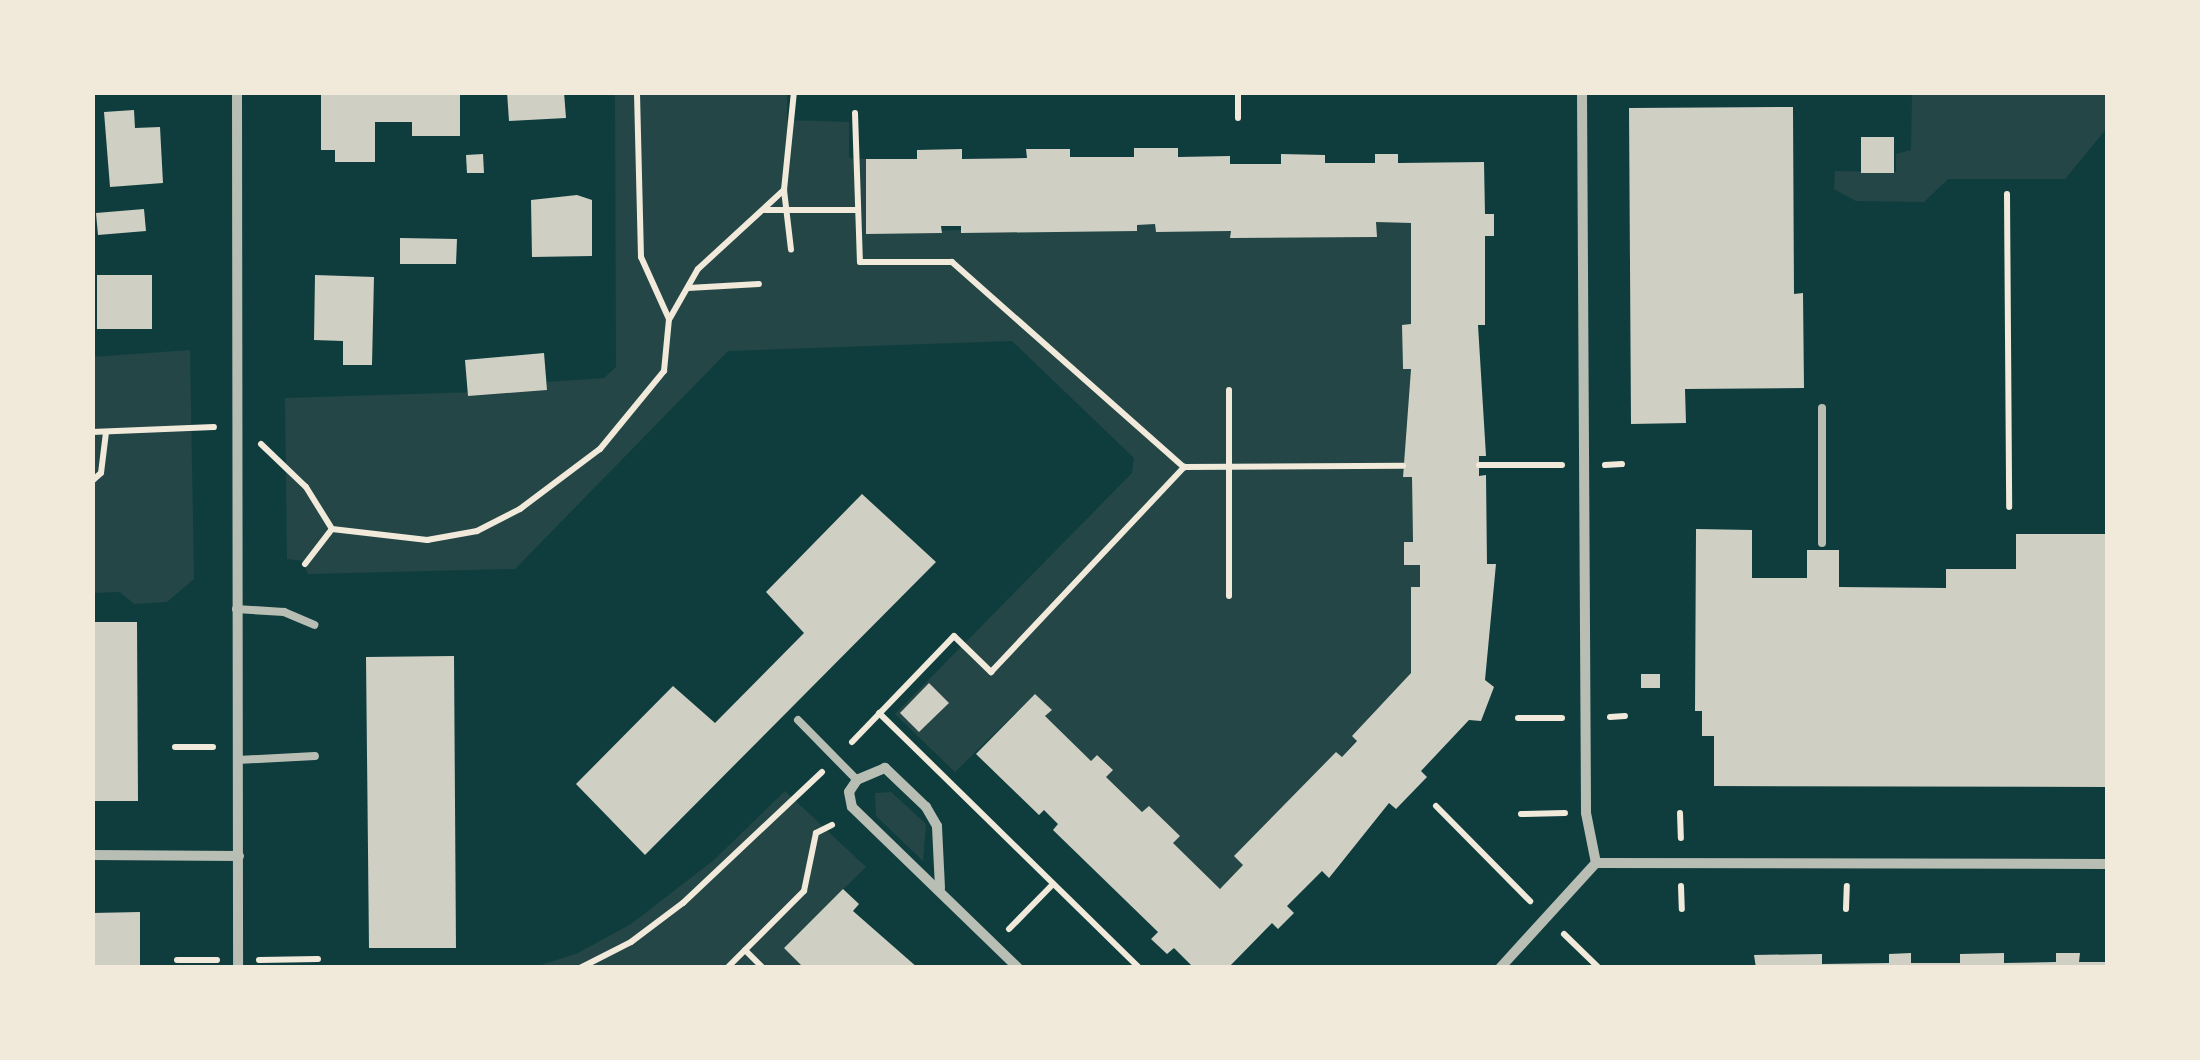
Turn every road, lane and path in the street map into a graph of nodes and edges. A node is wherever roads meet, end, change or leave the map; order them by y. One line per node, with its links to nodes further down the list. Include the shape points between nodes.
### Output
1 (236, 92): 19 (street)
2 (637, 92): 16 (path, via 641,257)
3 (794, 92): 8 (path)
4 (1238, 92): 7 (path)
5 (1582, 92): 22 (street)
6 (856, 114): 12 (path)
7 (1238, 118)
8 (784, 190): 10 (path); 11 (path)
9 (2007, 194): 28 (path)
10 (764, 210): 11 (path); 15 (path)
11 (790, 210): 12 (path); 13 (path)
12 (857, 210): 25 (path, via 860,262 952,262)
13 (791, 250)
14 (759, 284): 15 (path)
15 (686, 288): 16 (path)
16 (669, 319): 29 (path, via 664,371 600,449 520,509 477,531 427,540)
17 (1229, 390): 26 (path)
18 (1822, 408): 30 (lane)
19 (235, 426): 21 (path); 29 (path, via 285,464); 33 (street)
20 (92, 432): 21 (path)
21 (106, 432): 27 (path, via 100,473)
22 (1582, 465): 24 (path); 44 (street)
23 (1404, 466): 26 (path)
24 (1478, 466)
25 (1184, 467): 26 (path); 35 (path, via 991,672 954,636)
26 (1230, 467): 32 (path)
27 (92, 482)
28 (2008, 507)
29 (332, 528): 31 (path)
30 (1822, 543)
31 (305, 564)
32 (1229, 596)
33 (236, 609): 34 (lane, via 284,612); 37 (street)
34 (314, 625)
35 (880, 713): 40 (path); 51 (path)
36 (798, 720): 40 (lane)
37 (237, 746): 38 (path); 41 (street)
38 (175, 747)
39 (315, 756): 41 (lane)
40 (836, 758): 42 (lane); 57 (path, via 683,903 632,942)
41 (238, 760): 48 (street)
42 (857, 780): 52 (street, via 852,807); 52 (street, via 885,768 926,806 937,826)
43 (1436, 806): 53 (path)
44 (1586, 813): 45 (path); 49 (street)
45 (1521, 814)
46 (832, 825): 55 (path, via 816,833 804,892)
47 (92, 855): 48 (street)
48 (239, 856): 56 (street)
49 (1596, 863): 50 (street); 53 (street)
50 (2108, 864)
51 (1053, 884): 54 (path); 61 (path)
52 (940, 888): 54 (street)
53 (1548, 919): 62 (street); 63 (path)
54 (994, 944): 60 (street)
55 (745, 950): 58 (path); 59 (path)
56 (238, 968)
57 (580, 968)
58 (727, 968)
59 (762, 968)
60 (1018, 968)
61 (1138, 968)
62 (1500, 968)
63 (1599, 968)

